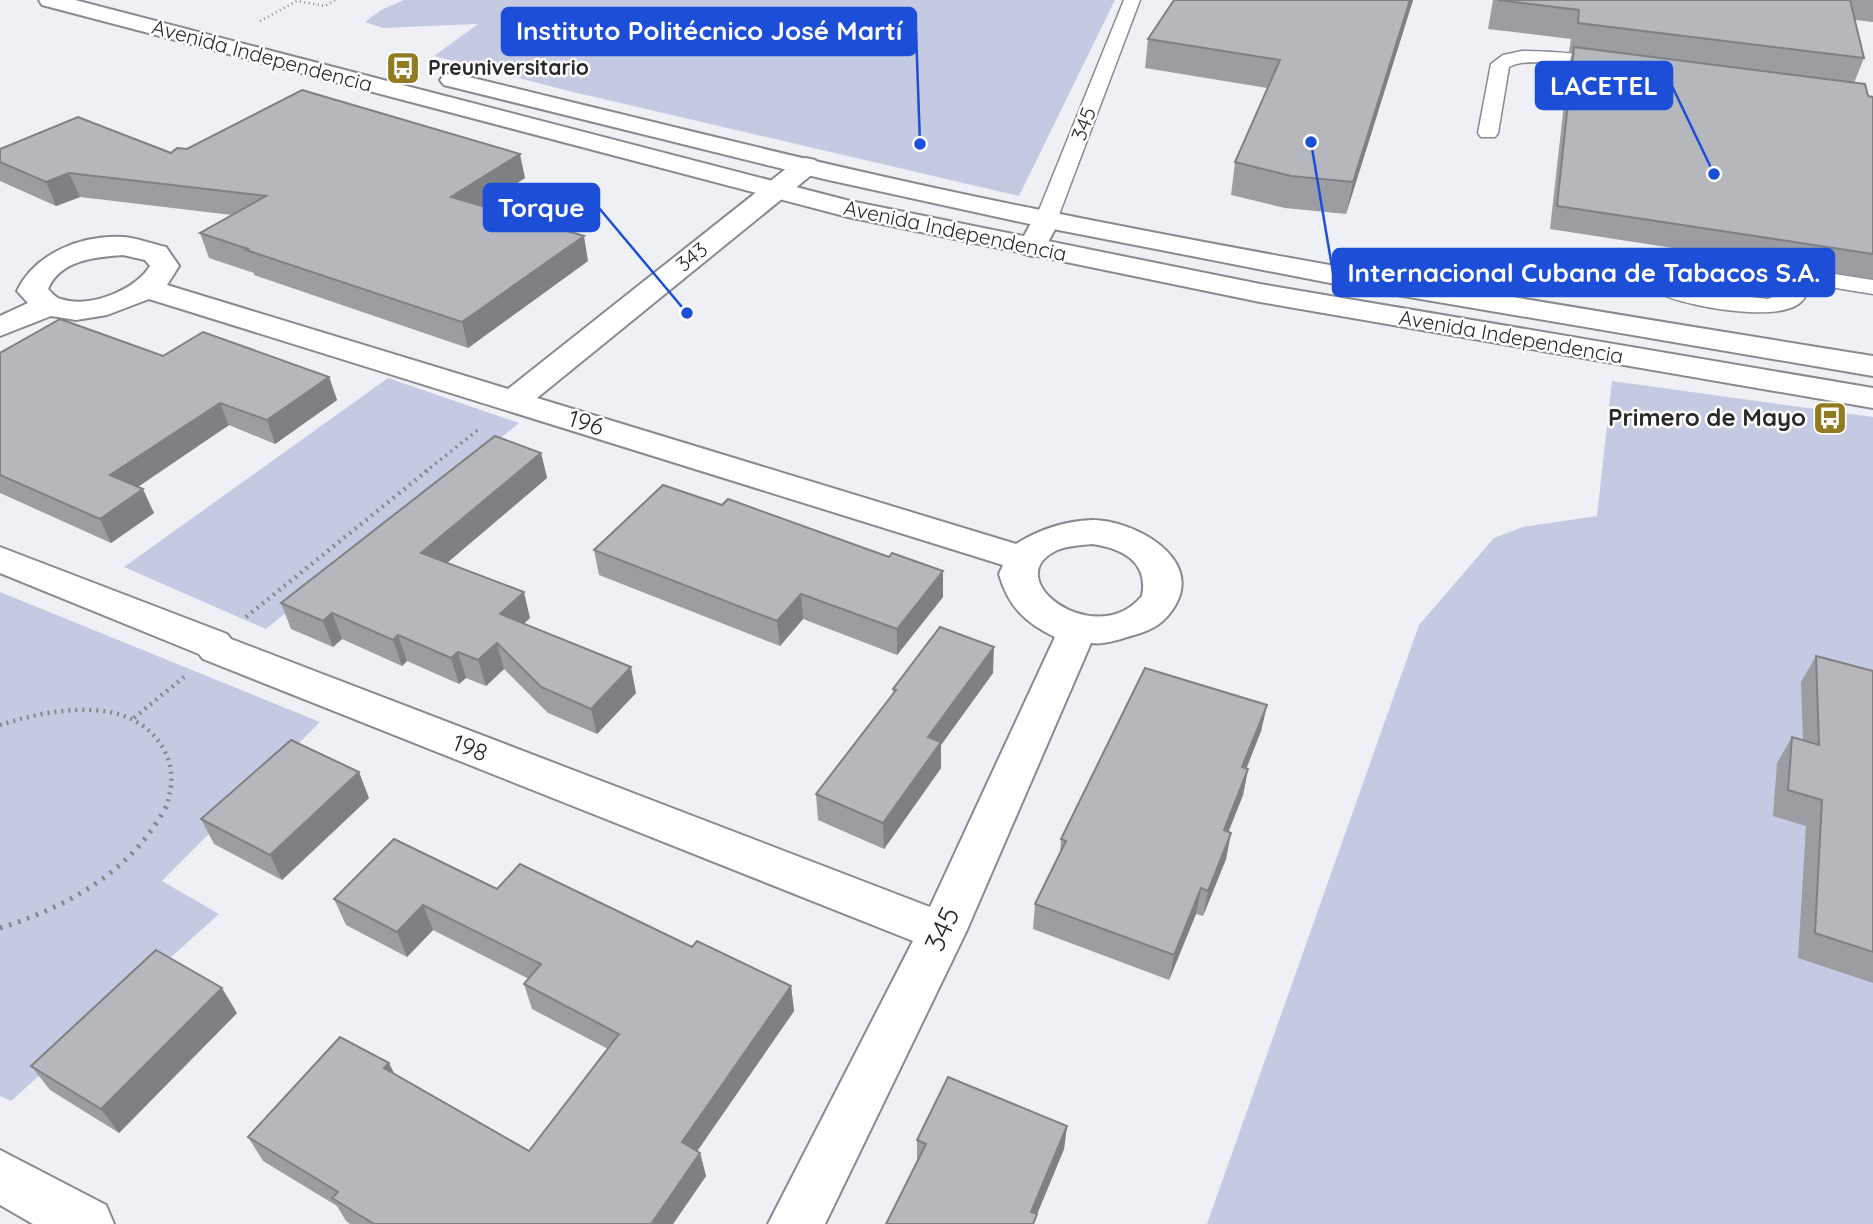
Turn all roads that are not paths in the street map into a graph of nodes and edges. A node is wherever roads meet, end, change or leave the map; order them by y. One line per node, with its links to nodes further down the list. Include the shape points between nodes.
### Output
1 (50, 0): 7 (main road, Avenida Independencia)
2 (139, 0): 6 (main road, Avenida Independencia)
3 (1132, 0): 8 (lane, 345)
4 (1629, 68): 5 (lane, via 1536,56 1506,59 1500,64)
5 (1488, 132)
6 (806, 166): 7 (main road, 343); 8 (main road, Avenida Independencia)
7 (775, 191): 9 (main road, Avenida Independencia); 17 (main road, 343)
8 (1046, 220): 9 (main road, 345); 15 (main road, Avenida Independencia, via 1530,310)
9 (1032, 247): 16 (main road, Avenida Independencia, via 1287,298)
10 (1794, 275): 10 (lane, via 1680,257 1658,262 1653,274 1658,283 1678,293 1768,306 1794,295); 11 (lane)
11 (1873, 287)
12 (148, 289): 13 (main road, via 87,309); 13 (main road, via 160,278 163,259 141,247 102,247 61,260 35,280 32,291 36,300); 17 (main road, 196)
13 (48, 306): 14 (main road)
14 (0, 327)
15 (1873, 366)
16 (1873, 398)
17 (513, 401): 19 (main road, 196)
18 (0, 559): 21 (main road, 198)
19 (1023, 559): 20 (main road, via 1017,584 1023,598 1055,623); 20 (main road, via 1045,540 1091,532 1138,545 1154,559 1163,575 1164,592 1157,606 1124,626)
20 (1078, 629): 21 (main road, 345)
21 (942, 932): 24 (main road, 345)
22 (0, 1177): 23 (main road)
23 (86, 1224)
24 (796, 1224)

